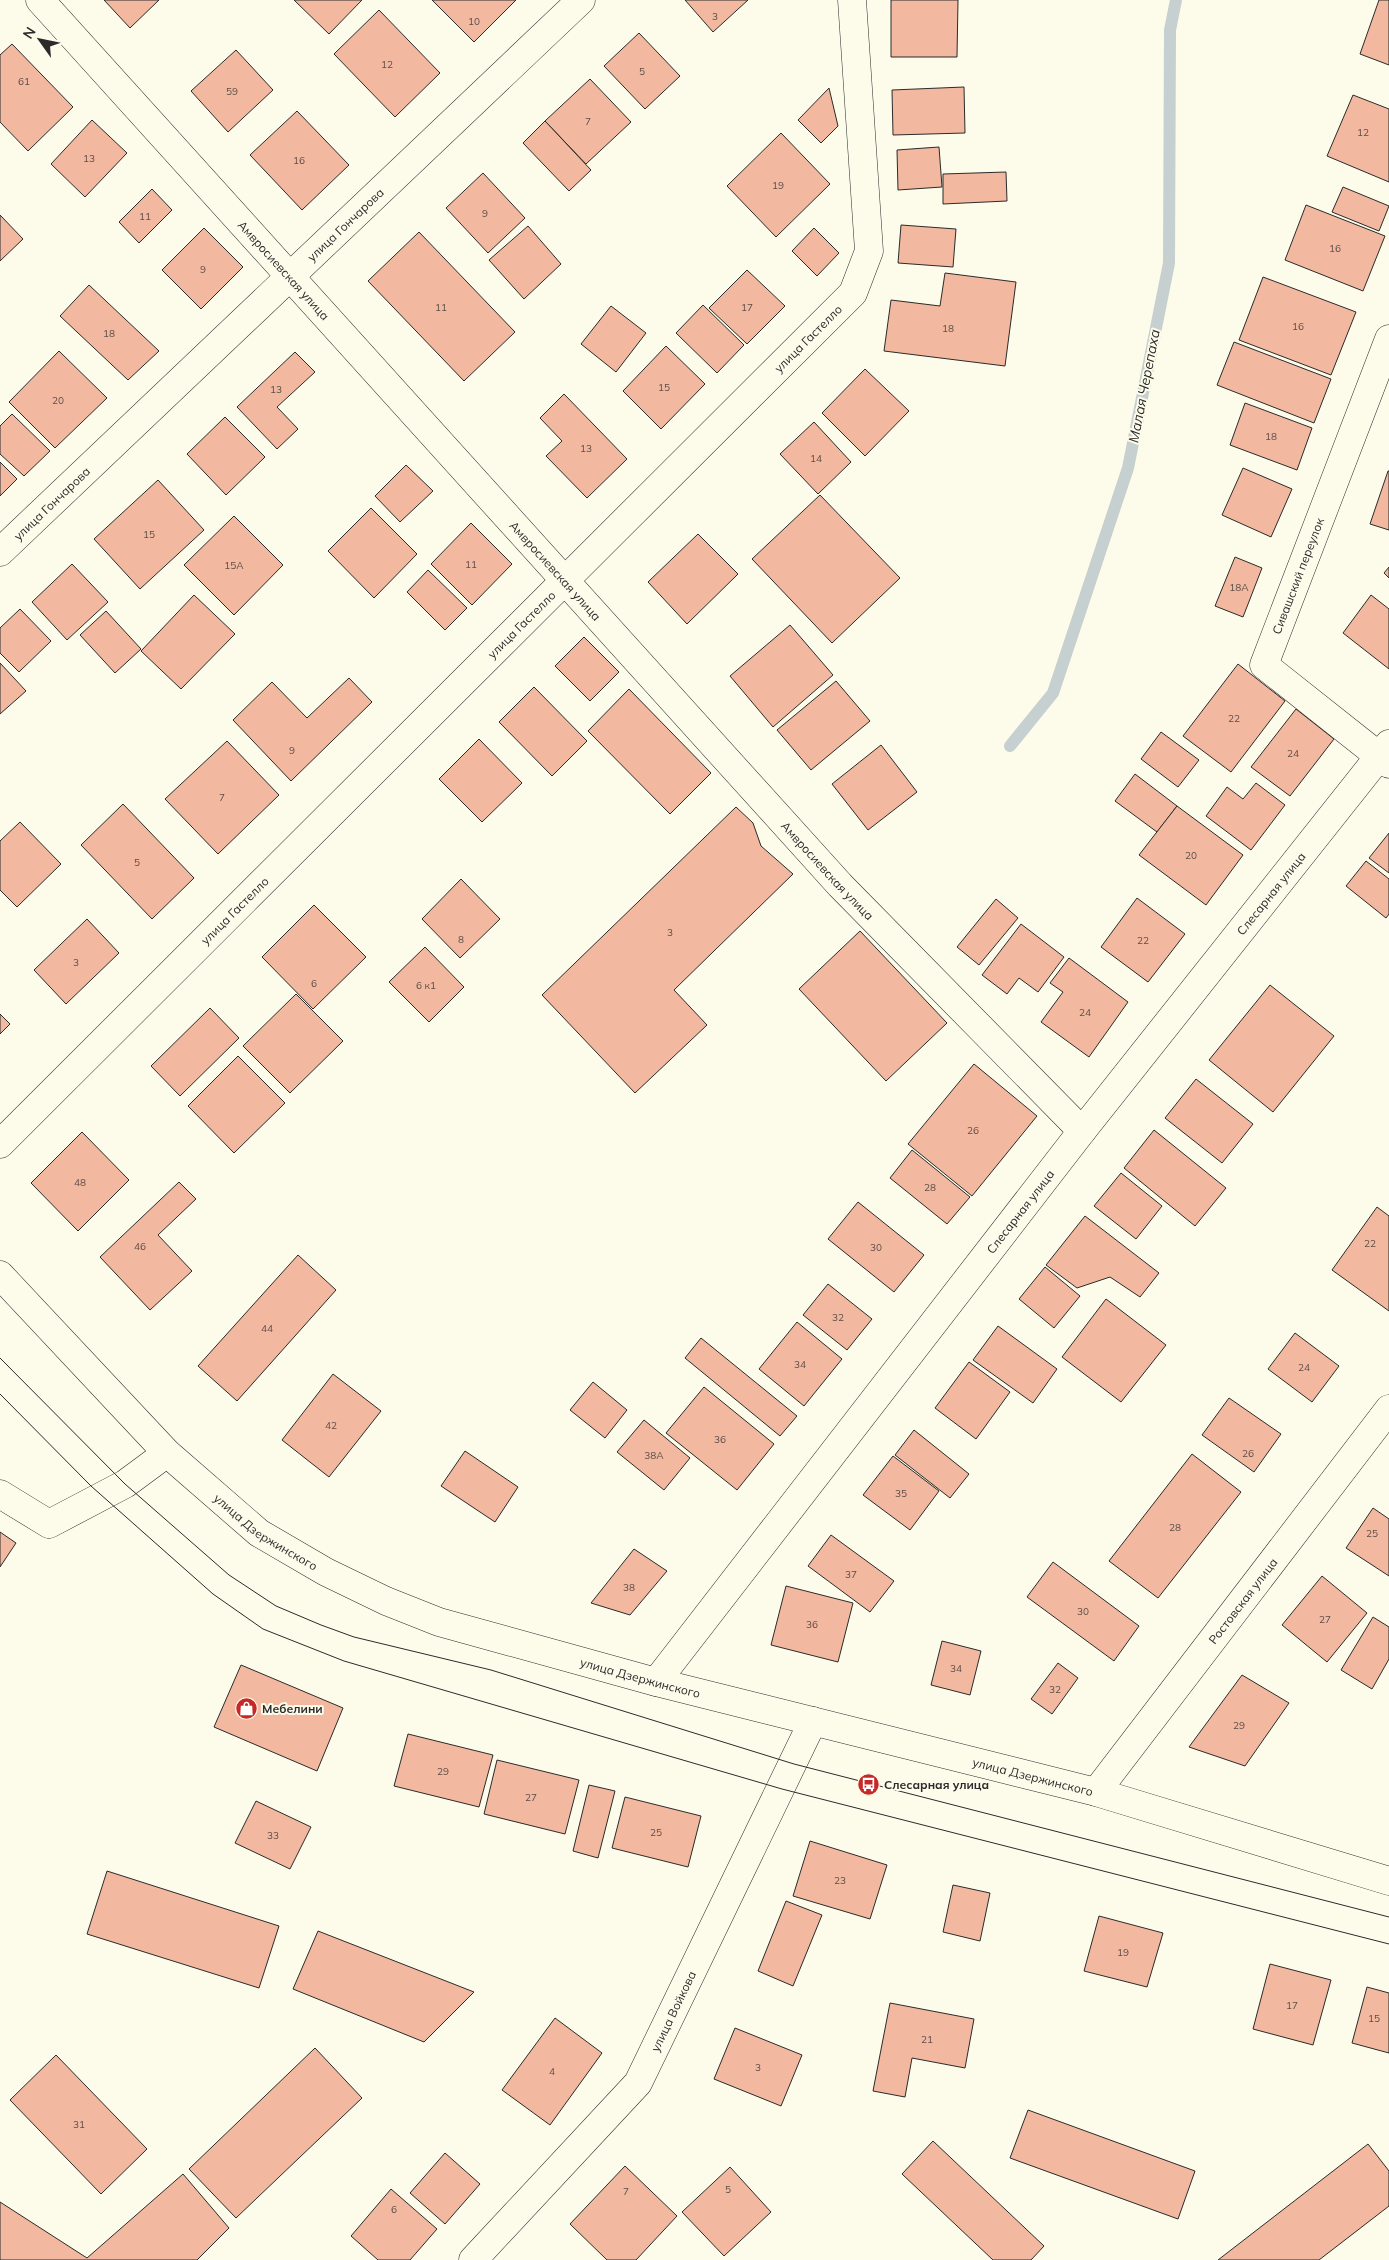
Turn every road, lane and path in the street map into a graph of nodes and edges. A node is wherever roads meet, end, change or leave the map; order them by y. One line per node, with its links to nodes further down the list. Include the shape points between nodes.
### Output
1 (40, 0): 4 (street, Амвросиевская улица)
2 (581, 0): 4 (street, улица Гончарова)
3 (852, 0): 7 (street, улица Гастелло, via 869,251 853,293)
4 (290, 276): 6 (street, улица Гончарова); 7 (street, Амвросиевская улица)
5 (1389, 339): 8 (street, Сивашский переулок, via 1264,665)
6 (0, 552)
7 (564, 580): 9 (street, Амвросиевская улица, via 840,885); 10 (street, улица Гастелло)
8 (1386, 754): 9 (street, Слесарная улица)
9 (1082, 1130): 15 (street, Слесарная улица)
10 (0, 1144)
11 (0, 1275): 13 (street, улица Дзержинского)
12 (1389, 1409): 17 (street, Ростовская улица)
13 (167, 1453): 14 (street, via 125,1484 49,1524); 15 (street, улица Дзержинского, via 259,1533 326,1572 386,1601 438,1622)
14 (0, 1494)
15 (656, 1682): 16 (street, улица Дзержинского)
16 (814, 1721): 17 (street, улица Дзержинского); 19 (street, улица Войкова, via 638,2083)
17 (1096, 1792): 18 (street, улица Дзержинского)
18 (1389, 1881)
19 (473, 2260)

